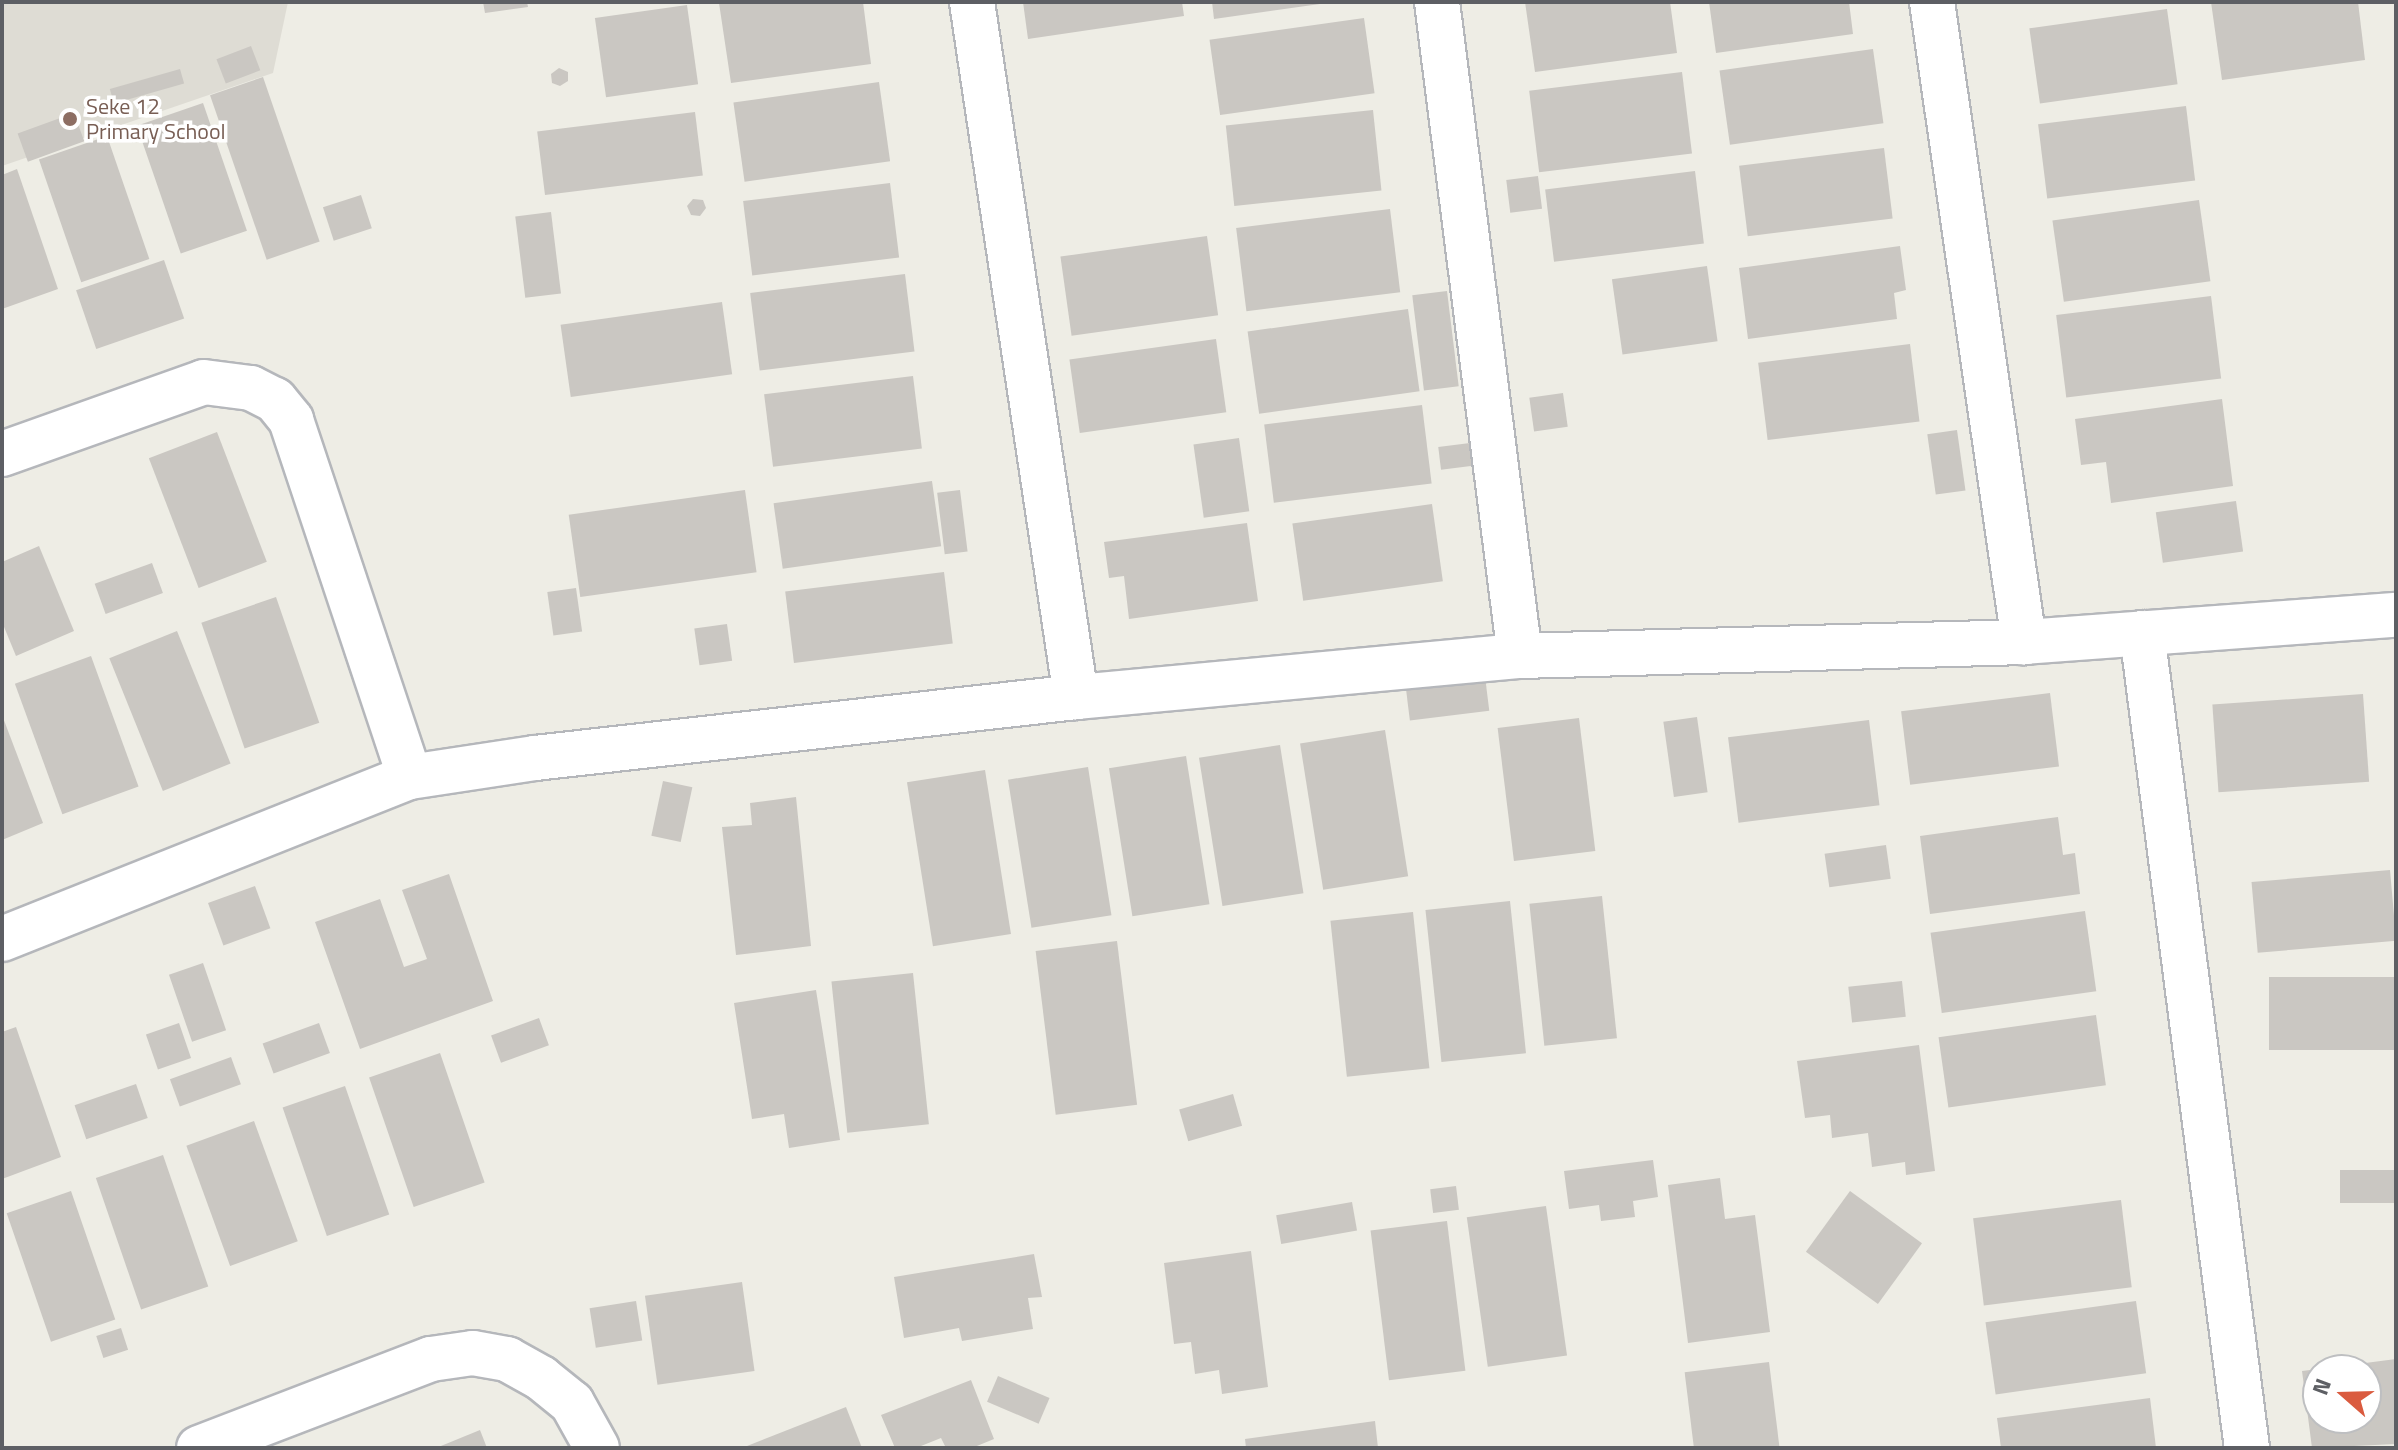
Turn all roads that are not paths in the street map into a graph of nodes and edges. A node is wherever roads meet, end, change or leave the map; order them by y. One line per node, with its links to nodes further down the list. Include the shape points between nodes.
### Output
1 (972, 2): 9 (street)
2 (1437, 2): 8 (street)
3 (1932, 2): 7 (street)
4 (2, 454): 10 (street, via 204,382 251,388 275,400 291,420)
5 (2396, 615): 6 (street)
6 (2142, 633): 7 (street); 14 (street)
7 (2024, 642): 8 (street)
8 (1520, 656): 9 (street)
9 (1076, 697): 10 (street)
10 (410, 777): 11 (street)
11 (2, 939)
12 (199, 1448): 13 (street, via 431,1359 473,1353 507,1359 541,1378 572,1403)
13 (597, 1448)
14 (2247, 1448)

